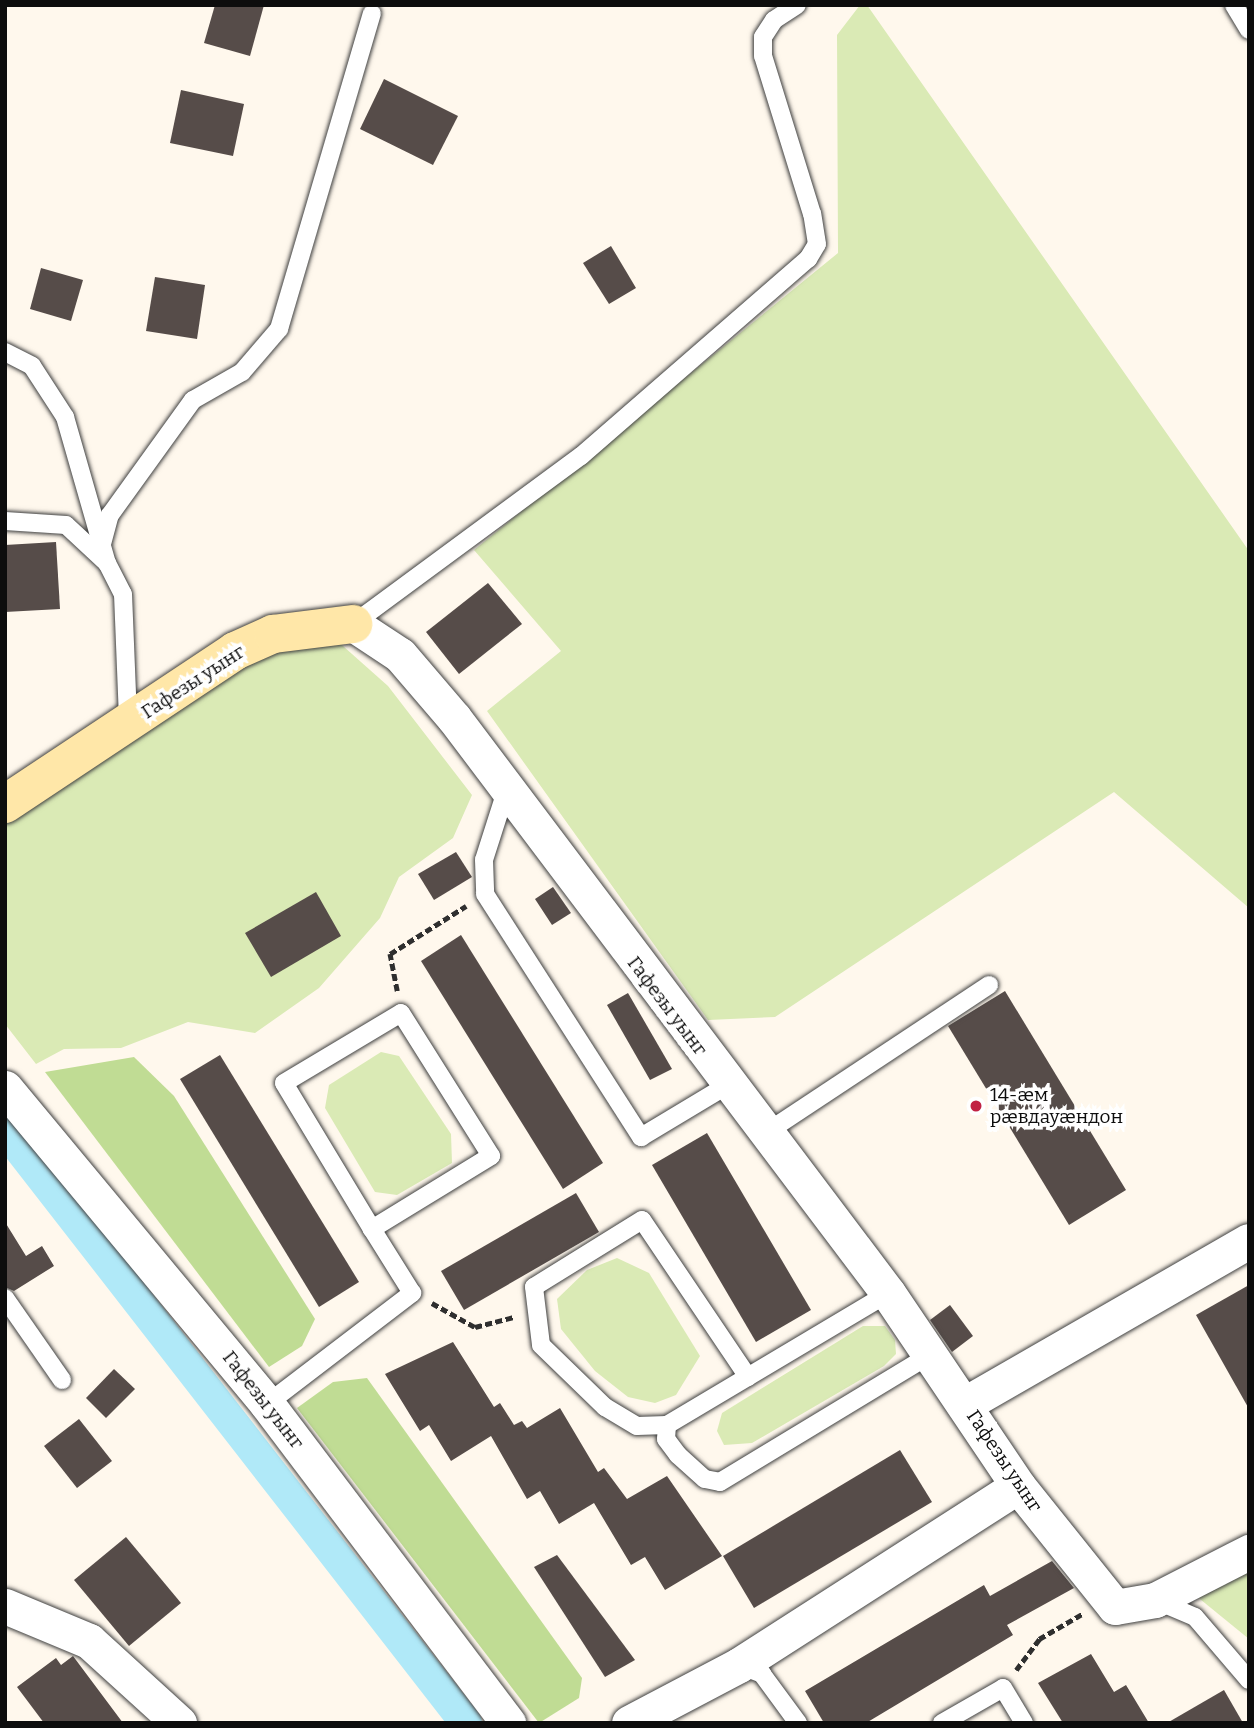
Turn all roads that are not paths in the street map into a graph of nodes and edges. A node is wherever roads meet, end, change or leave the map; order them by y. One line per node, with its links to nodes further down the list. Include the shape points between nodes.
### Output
1 (797, 5): 9 (lane, via 774,20 763,37 763,57 812,214 817,244 808,259 581,456)
2 (1234, 5): 4 (lane)
3 (372, 12): 7 (lane, via 279,329 242,372 193,400 117,504)
4 (1249, 30)
5 (5, 352): 7 (lane, via 32,366 65,417)
6 (5, 521): 8 (lane, via 66,525)
7 (102, 544): 8 (lane)
8 (107, 563): 10 (lane, via 123,594)
9 (353, 624): 10 (street, Гафезы уынг, via 272,634 235,651); 11 (street, Гафезы уынг, via 400,655)
10 (128, 725): 12 (street, Гафезы уынг)
11 (506, 791): 14 (street, Гафезы уынг); 14 (lane, via 484,860 485,894 641,1138)
12 (5, 804)
13 (989, 985): 16 (lane)
14 (726, 1086): 16 (street, Гафезы уынг)
15 (5, 1088): 24 (street, Гафезы уынг)
16 (764, 1134): 19 (street, Гафезы уынг)
17 (372, 1229): 17 (lane, via 284,1083 401,1013 491,1156); 24 (lane, via 412,1293)
18 (1245, 1253): 25 (street)
19 (888, 1293): 21 (street, Гафезы уынг); 22 (lane)
20 (5, 1298): 23 (lane)
21 (930, 1355): 25 (street, Гафезы уынг); 26 (lane, via 720,1482 705,1479 678,1455 666,1439)
22 (748, 1377): 26 (lane); 26 (lane, via 642,1220 534,1287 541,1345 606,1407 637,1426)
23 (62, 1380)
24 (267, 1404): 34 (street, Гафезы уынг)
25 (965, 1404): 27 (street, Гафезы уынг)
26 (667, 1425)
27 (1018, 1486): 29 (street, Гафезы уынг, via 1115,1607); 31 (street)
28 (1249, 1552): 29 (street, Гафезы уынг)
29 (1155, 1600): 32 (lane, via 1195,1617)
30 (5, 1606): 33 (street, via 89,1641)
31 (739, 1665): 35 (street); 36 (lane, via 762,1674)
32 (1249, 1679)
33 (179, 1723)
34 (508, 1723)
35 (629, 1723)
36 (798, 1723)
37 (942, 1723): 38 (lane, via 1003,1688)
38 (1024, 1723)

